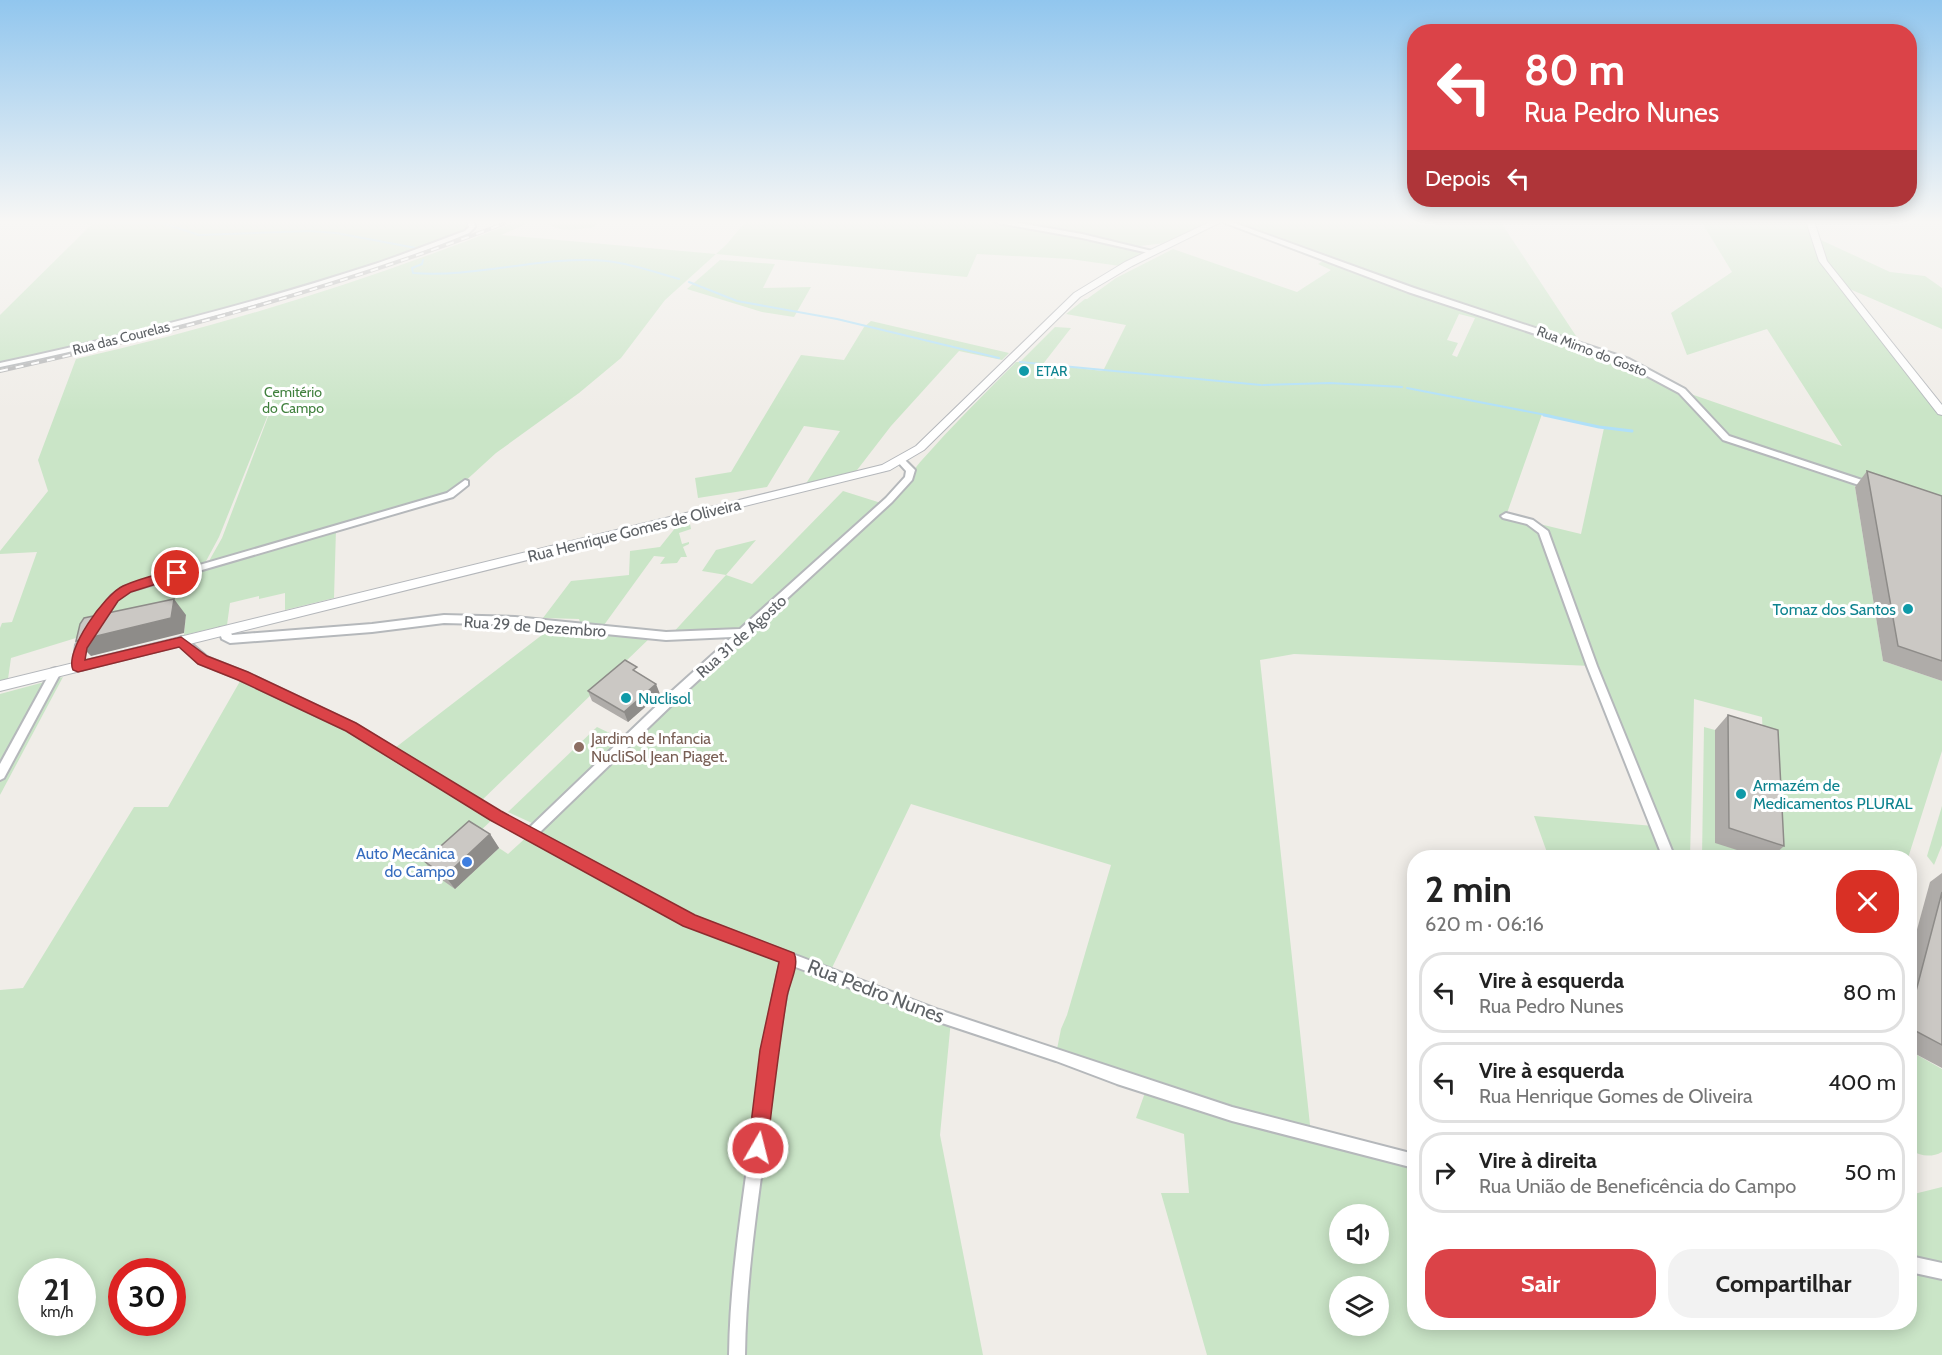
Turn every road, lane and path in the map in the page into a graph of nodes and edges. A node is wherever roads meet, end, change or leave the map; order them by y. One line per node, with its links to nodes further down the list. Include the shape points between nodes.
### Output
1 (315, 284): 5 (street, Rua das Courelas, via 162,328)
2 (1093, 284): 7 (street, Rua Henrique Gomes de Oliveira, via 1071,300 930,438)
3 (1397, 284): 9 (street, Rua Mimo do Gosto, via 1626,361 1682,391 1726,438)
4 (1841, 284): 6 (street)
5 (0, 365)
6 (1942, 412)
7 (901, 461): 11 (street, Rua Henrique Gomes de Oliveira, via 878,471); 12 (street, Rua 31 de Agosto, via 911,471 909,478 889,500)
8 (465, 483): 14 (street, via 450,495 127,589 114,598 90,632 80,648)
9 (1875, 487)
10 (1506, 516): 19 (street, via 1530,522 1543,531)
11 (224, 631): 12 (street, Rua 29 de Dezembro, via 230,639 450,619 515,621 659,636); 13 (street, Rua Henrique Gomes de Oliveira)
12 (744, 633): 18 (street, Rua 31 de Agosto)
13 (181, 641): 14 (street, Rua Henrique Gomes de Oliveira); 18 (street, Rua Pedro Nunes, via 202,660 351,727)
14 (78, 667): 15 (street, Rua Henrique Gomes de Oliveira)
15 (56, 672): 16 (street, Rua Henrique Gomes de Oliveira); 17 (street)
16 (0, 686)
17 (0, 775)
18 (530, 834): 20 (street, Rua Pedro Nunes, via 689,920)
19 (1666, 850)
20 (788, 958): 21 (street, Rua Pedro Nunes, via 939,1016 1117,1077 1232,1114); 24 (street, via 769,1050 747,1212)
21 (1407, 1159)
22 (1917, 1266): 23 (street)
23 (1942, 1271)
24 (737, 1355)

